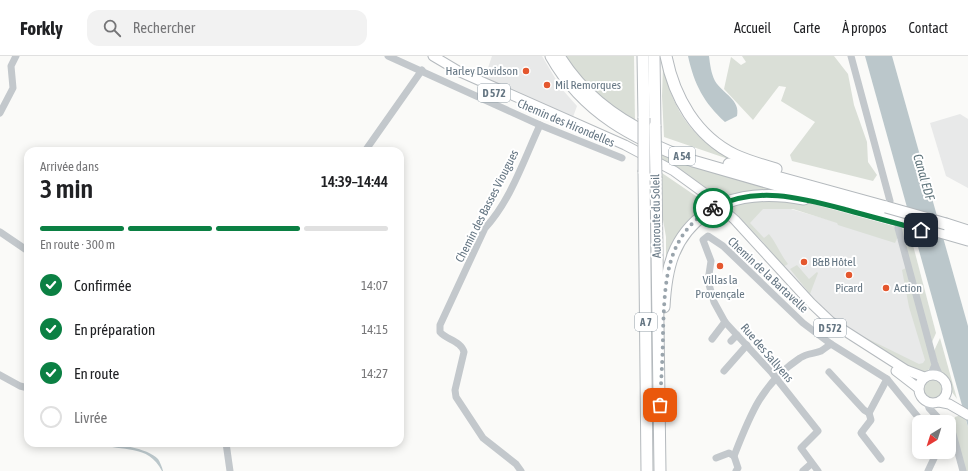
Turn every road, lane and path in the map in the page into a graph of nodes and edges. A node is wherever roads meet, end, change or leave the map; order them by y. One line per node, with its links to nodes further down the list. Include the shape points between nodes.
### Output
1 (16, 56): 13 (street, via 11,66 13,88)
2 (388, 56): 11 (street, Chemin des Hirondelles)
3 (425, 56): 12 (main road, D 572)
4 (433, 56): 14 (main road, D 572, via 460,72)
5 (551, 56): 20 (highway, A 54, via 577,93 612,122 633,135 693,161)
6 (559, 56): 18 (highway, A 54, via 573,77 595,100 634,127 718,161)
7 (642, 56): 63 (highway, Autoroute du Soleil / A 7, bridge)
8 (654, 56): 53 (highway, Autoroute du Soleil / A 7, bridge)
9 (666, 56): 18 (highway, via 674,86 686,110 702,130 722,147 735,155)
10 (851, 56): 19 (street)
11 (422, 70): 12 (street, Chemin des Hirondelles); 16 (street)
12 (482, 93): 14 (main road, D 572); 15 (street, Chemin des Hirondelles)
13 (0, 113)
14 (568, 121): 29 (main road, D 572, via 625,145 674,171 707,195)
15 (540, 125): 17 (street, Chemin des Hirondelles); 62 (street, Chemin des Basses Viougues, via 511,188 485,228 440,325 440,332 444,337 461,344 464,352 455,390 456,398 483,438 516,464)
16 (368, 147)
17 (622, 158)
18 (859, 200): 19 (highway, A 54)
19 (888, 204): 24 (highway, A 54, bridge)
20 (842, 206): 21 (highway, A 54); 53 (highway, bridge, via 770,195 737,198 706,213 686,230 678,244 667,276)
21 (902, 224): 24 (highway); 36 (street)
22 (968, 231): 24 (highway, A 54)
23 (0, 232): 28 (street)
24 (949, 233): 26 (highway, A 54); 27 (highway)
25 (708, 236): 30 (street, Rue des Sallyens, via 703,240 710,261 709,290); 34 (street, Chemin de la Bartavelle, via 723,246 803,323)
26 (968, 240)
27 (968, 244)
28 (24, 248)
29 (761, 248): 40 (main road, D 572, via 810,303 831,322 906,370); 45 (main road, D 572, via 794,293 827,326 904,376)
30 (725, 322): 31 (street, Rue des Sallyens); 32 (street)
31 (737, 335): 33 (street); 35 (street, Rue des Sallyens)
32 (712, 339)
33 (731, 341)
34 (831, 344): 42 (street, via 821,351 800,358); 43 (street, Chemin de la Bartavelle)
35 (747, 346): 37 (street); 42 (street, Rue des Sallyens)
36 (935, 365): 40 (street); 41 (street)
37 (724, 371)
38 (830, 372): 49 (street)
39 (0, 375): 44 (street)
40 (927, 376): 41 (main road); 45 (main road)
41 (940, 376): 46 (main road, via 946,383)
42 (776, 379): 56 (street, via 766,388 756,404); 60 (street, Rue des Sallyens, via 818,431 801,448)
43 (887, 379): 49 (street); 50 (street, Chemin de la Bartavelle)
44 (24, 387)
45 (918, 388): 47 (main road, via 920,396)
46 (949, 398): 47 (main road); 48 (main road); 52 (main road)
47 (934, 402): 51 (street, via 929,408)
48 (968, 409)
49 (866, 412): 58 (street, via 871,420 861,433)
50 (916, 415)
51 (935, 415)
52 (968, 415)
53 (660, 420): 64 (highway, Autoroute du Soleil / A 7)
54 (956, 445): 69 (street)
55 (227, 447): 61 (street)
56 (734, 456): 57 (street, via 729,453); 65 (street, via 738,468)
57 (716, 458)
58 (881, 459)
59 (934, 459): 68 (street)
60 (811, 464): 66 (street); 67 (street, Rue des Sallyens)
61 (230, 471)
62 (521, 471)
63 (647, 471)
64 (660, 471)
65 (736, 471)
66 (803, 471)
67 (818, 471)
68 (928, 471)
69 (963, 471)

